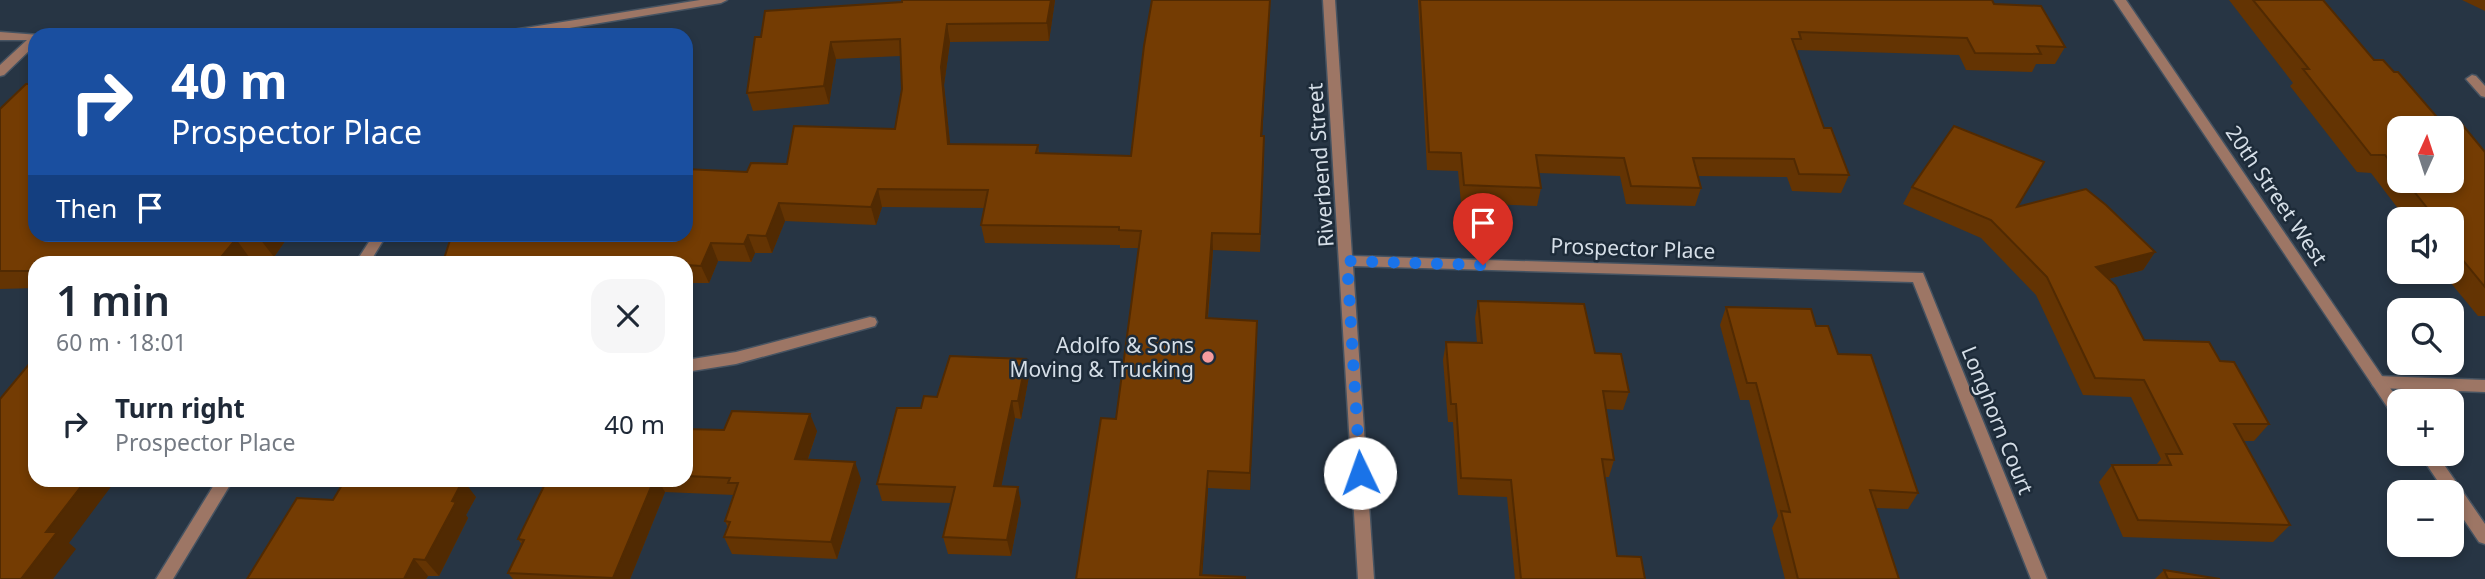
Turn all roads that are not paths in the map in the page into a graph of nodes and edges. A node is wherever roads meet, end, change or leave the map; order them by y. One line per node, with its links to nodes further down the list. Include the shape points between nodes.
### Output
1 (721, 0): 4 (street)
2 (1329, 0): 11 (street, Riverbend Street)
3 (2120, 0): 15 (street, 20th Street West)
4 (551, 28)
5 (0, 36): 6 (street)
6 (28, 38)
7 (28, 45): 8 (street)
8 (0, 72)
9 (2472, 79): 10 (street)
10 (2485, 93)
11 (1347, 261): 12 (street, Prospector Place); 22 (street, Riverbend Street)
12 (1918, 277): 23 (street, Longhorn Court)
13 (870, 322): 14 (street)
14 (693, 365)
15 (2378, 382): 16 (street); 17 (street, 20th Street West)
16 (2485, 386)
17 (2387, 395)
18 (2436, 466): 20 (street)
19 (221, 487): 21 (street)
20 (2485, 537)
21 (164, 579)
22 (1366, 579)
23 (2039, 579)

